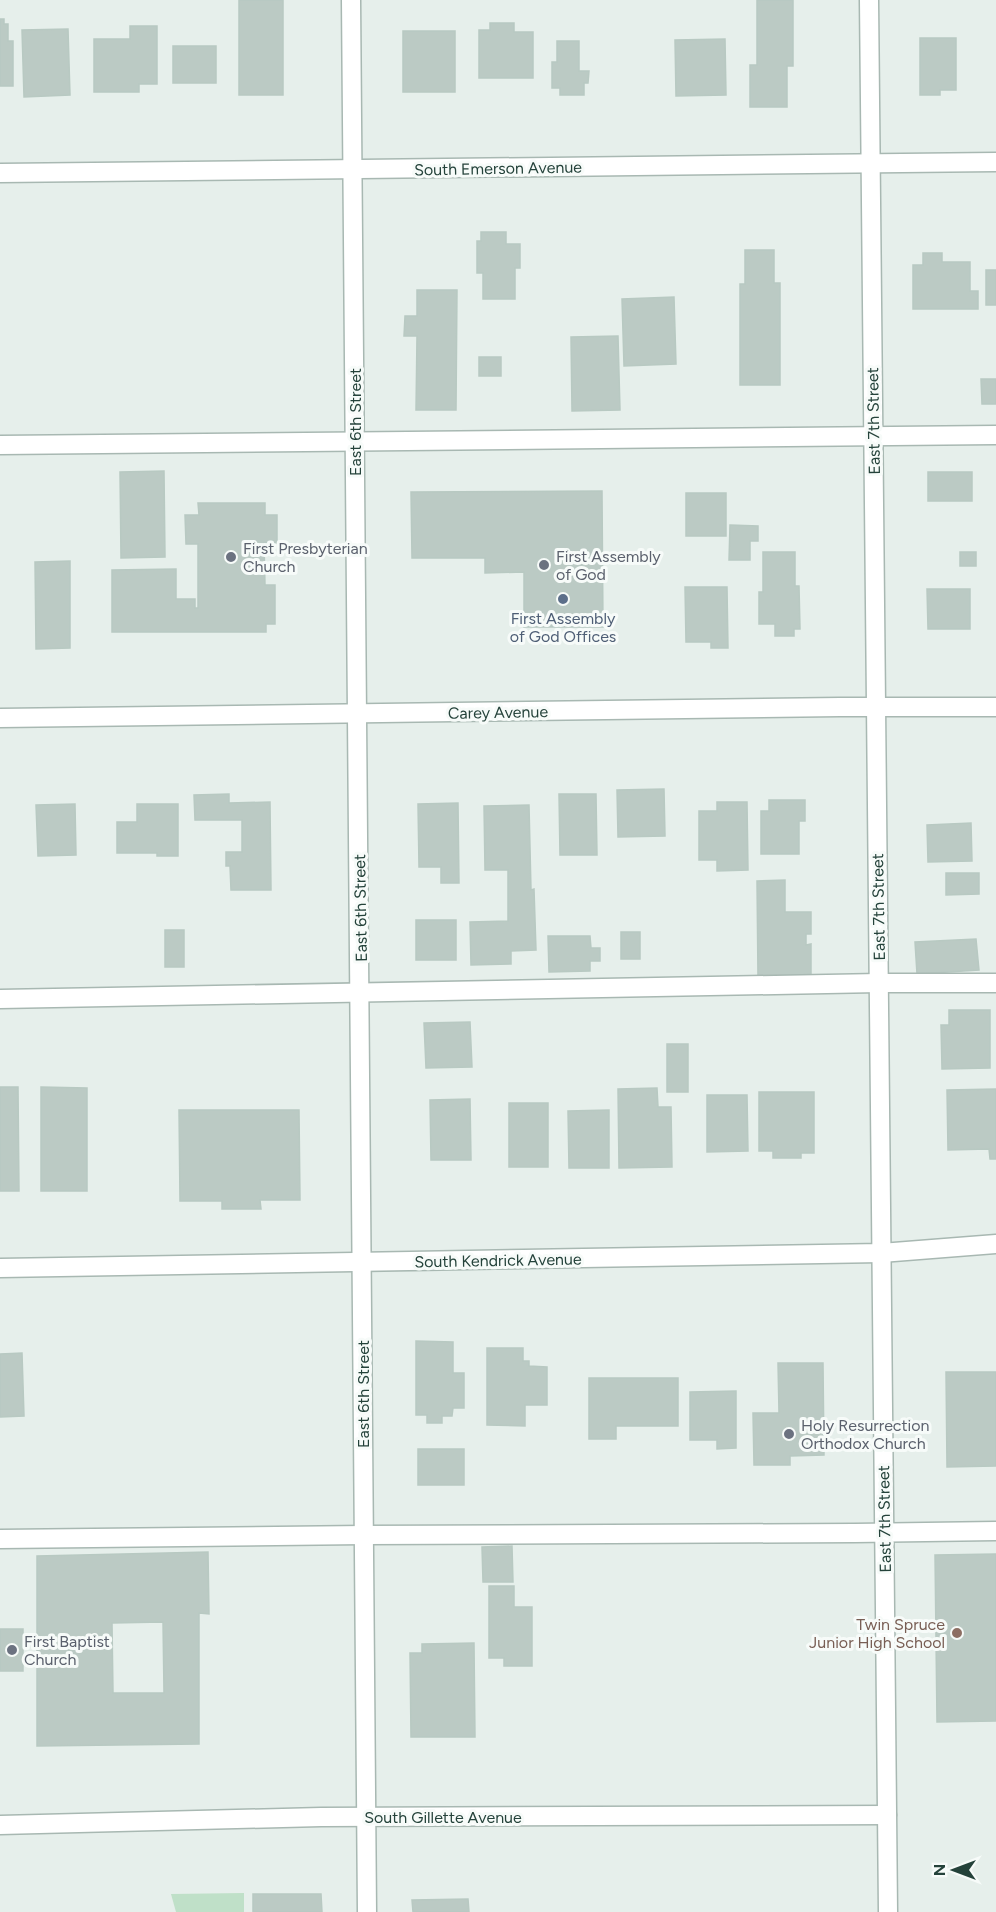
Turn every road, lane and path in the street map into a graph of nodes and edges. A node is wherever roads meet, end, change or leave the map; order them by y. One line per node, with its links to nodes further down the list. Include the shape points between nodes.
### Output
1 (351, 0): 5 (street, East 6th Street)
2 (869, 0): 4 (street, East 7th Street)
3 (996, 162): 4 (street, South Emerson Avenue)
4 (870, 163): 5 (street, South Emerson Avenue); 8 (street, East 7th Street)
5 (353, 170): 6 (street, South Emerson Avenue); 9 (street, East 6th Street)
6 (0, 173)
7 (996, 435): 8 (street)
8 (873, 436): 9 (street); 11 (street, East 7th Street)
9 (355, 442): 10 (street); 13 (street, East 6th Street)
10 (0, 446)
11 (876, 707): 12 (street, Carey Avenue); 13 (street, Carey Avenue); 15 (street, East 7th Street)
12 (996, 707)
13 (358, 713): 14 (street, Carey Avenue); 17 (street, East 6th Street)
14 (0, 718)
15 (879, 983): 16 (street); 17 (street); 20 (street, East 7th Street)
16 (996, 983)
17 (361, 993): 18 (street); 21 (street, East 6th Street)
18 (0, 999)
19 (996, 1244): 20 (street, South Kendrick Avenue)
20 (881, 1253): 21 (street, South Kendrick Avenue); 24 (street, East 7th Street)
21 (362, 1262): 22 (street, South Kendrick Avenue); 25 (street, East 6th Street)
22 (0, 1268)
23 (996, 1531): 24 (street)
24 (884, 1533): 25 (street); 27 (street, East 7th Street)
25 (364, 1535): 26 (street); 28 (street, East 6th Street)
26 (0, 1539)
27 (887, 1815): 28 (street, South Gillette Avenue); 31 (street, East 7th Street)
28 (366, 1817): 29 (street, South Gillette Avenue); 30 (street, East 6th Street)
29 (0, 1825)
30 (367, 1912)
31 (888, 1912)

